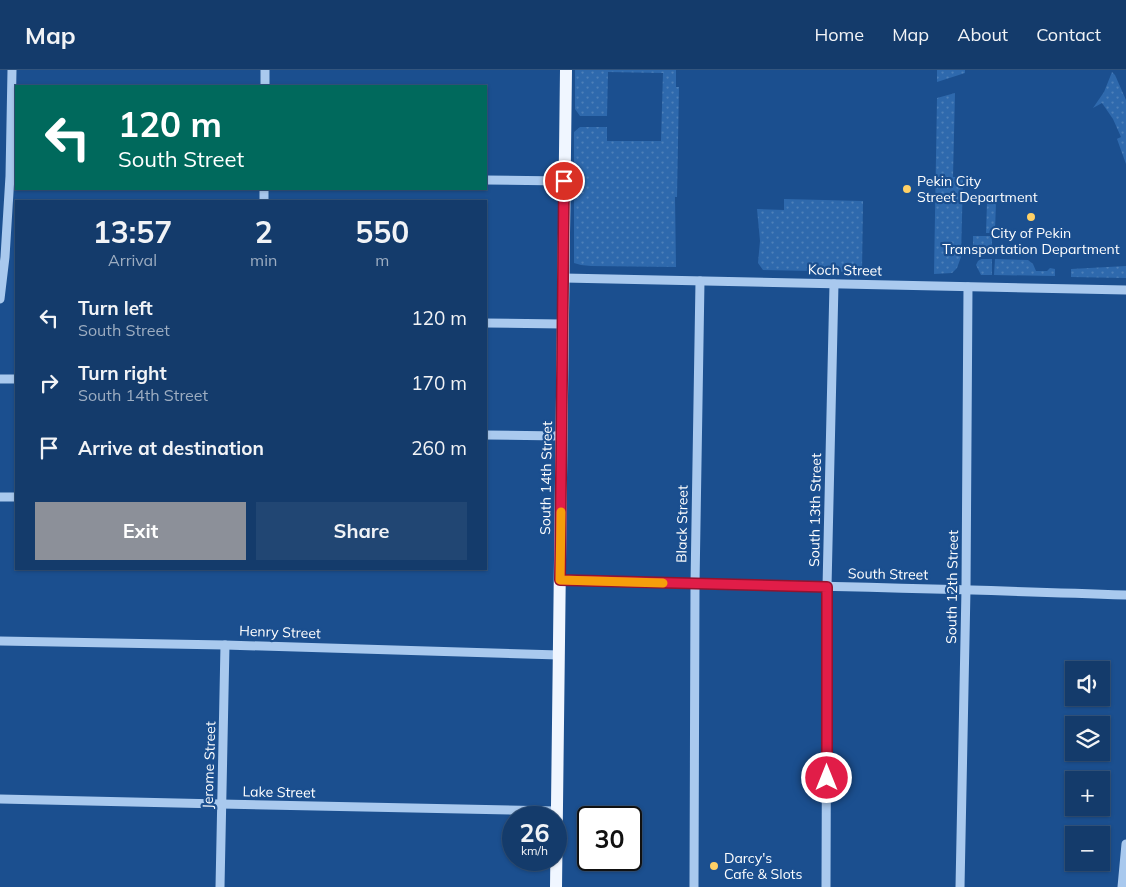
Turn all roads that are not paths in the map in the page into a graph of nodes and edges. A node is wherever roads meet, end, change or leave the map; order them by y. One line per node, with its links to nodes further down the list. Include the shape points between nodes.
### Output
1 (12, 70): 5 (street)
2 (265, 70): 4 (street)
3 (566, 70): 7 (main road, South 14th Street)
4 (265, 85)
5 (13, 176): 13 (street)
6 (487, 180): 7 (street)
7 (564, 181): 8 (main road, South 14th Street)
8 (564, 278): 9 (street, Koch Street); 15 (main road, South 14th Street)
9 (700, 281): 10 (street, Koch Street); 23 (street, Black Street)
10 (834, 284): 11 (street, Koch Street); 24 (street, South 13th Street)
11 (968, 287): 12 (street, Koch Street); 25 (street, South 12th Street)
12 (1126, 290)
13 (0, 299)
14 (487, 323): 15 (street)
15 (562, 324): 19 (main road, South 14th Street)
16 (0, 379): 17 (street)
17 (15, 379)
18 (487, 435): 19 (street)
19 (561, 436): 22 (main road, South 14th Street)
20 (0, 497): 21 (street)
21 (15, 497)
22 (560, 580): 23 (street, South Street); 29 (main road, South 14th Street)
23 (695, 584): 24 (street, South Street); 38 (street, Black Street)
24 (827, 587): 25 (street, South Street); 39 (street, South 13th Street)
25 (966, 589): 26 (street, South Street); 40 (street, South 12th Street)
26 (1126, 595)
27 (0, 641): 28 (street, Henry Street)
28 (225, 644): 29 (street, Henry Street); 31 (street, Jerome Street)
29 (559, 655): 32 (main road, South 14th Street)
30 (0, 799): 31 (street, Lake Street)
31 (222, 804): 33 (street, Lake Street); 36 (street, Jerome Street)
32 (557, 806)
33 (502, 810)
34 (1126, 844): 41 (street)
35 (556, 871): 37 (main road, South 14th Street)
36 (220, 887)
37 (556, 887)
38 (694, 887)
39 (826, 887)
40 (960, 887)
41 (1122, 887)

